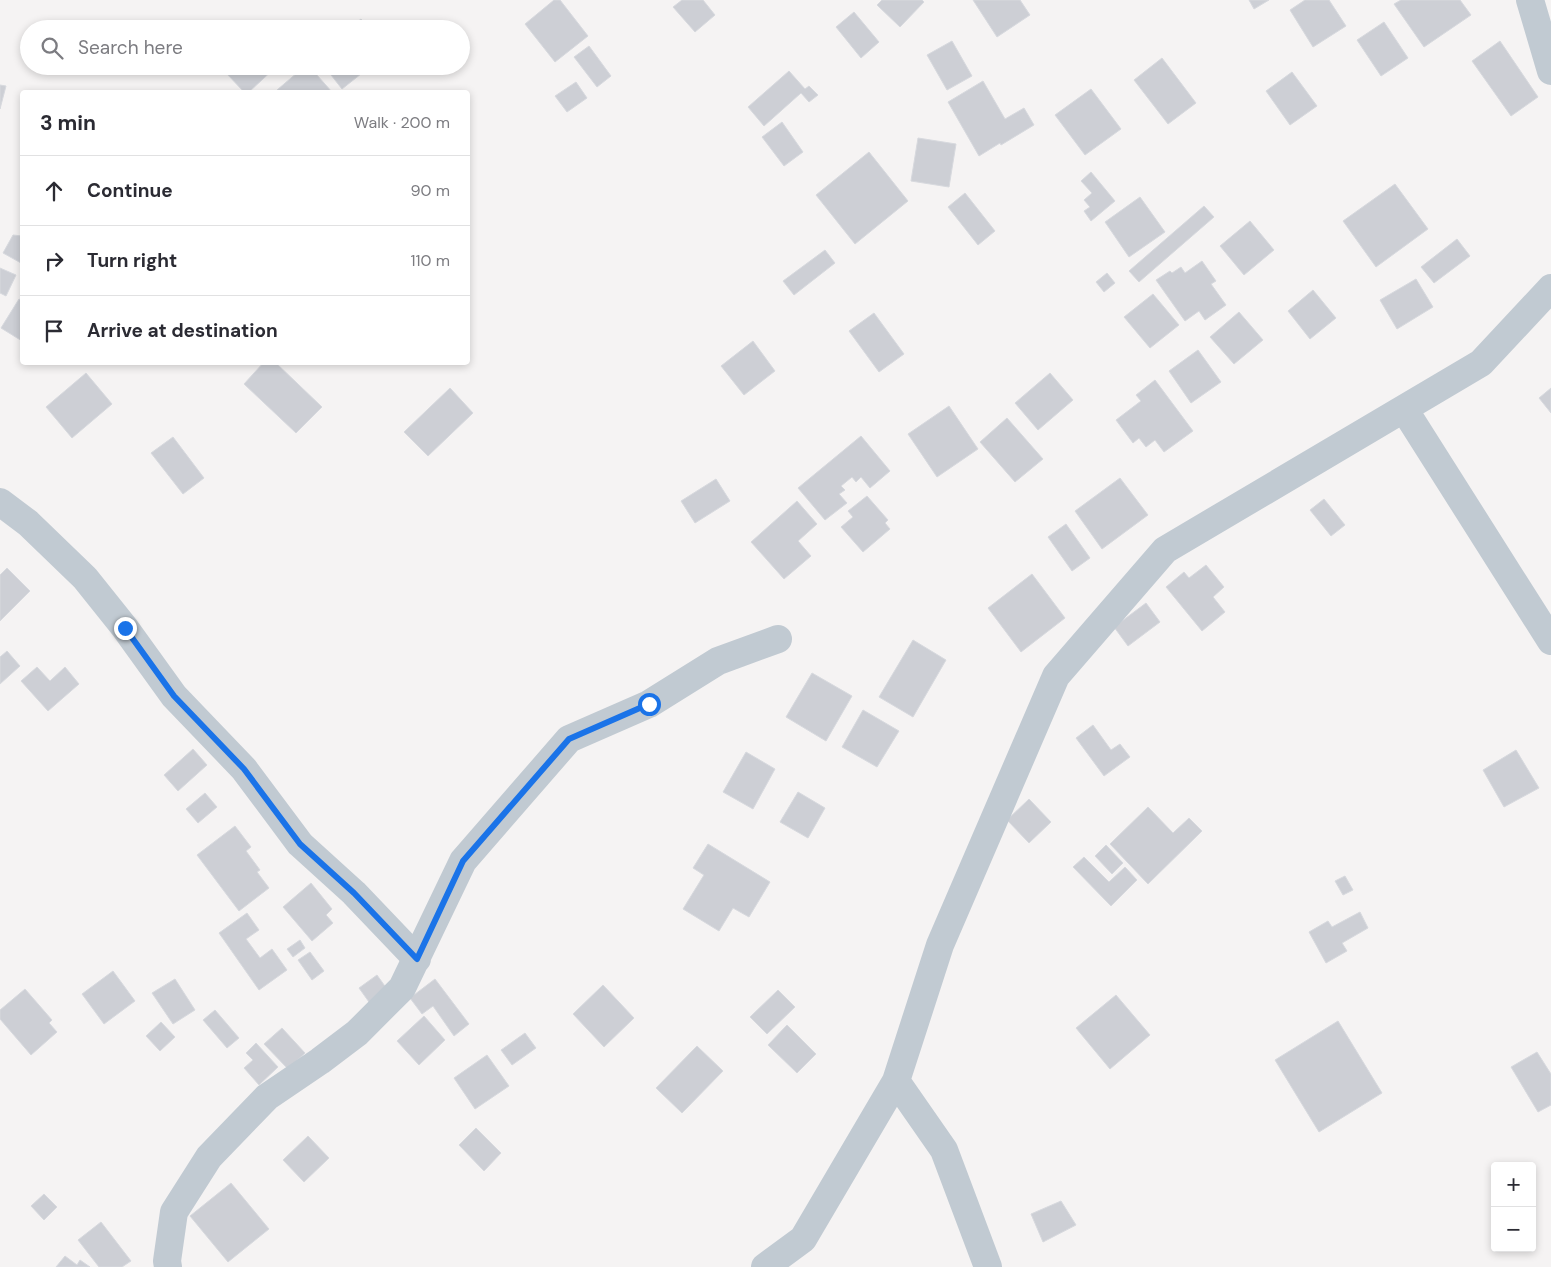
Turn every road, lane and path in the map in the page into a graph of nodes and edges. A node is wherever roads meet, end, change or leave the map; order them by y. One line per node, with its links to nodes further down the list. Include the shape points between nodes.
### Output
1 (1530, 0): 2 (street)
2 (1551, 71)
3 (1551, 288): 4 (street, via 1481,363)
4 (1404, 409): 7 (street); 9 (street, via 1165,550 1056,676 940,945)
5 (0, 502): 8 (street, via 28,523 85,578 174,696 244,769 300,844 354,893)
6 (778, 639): 8 (street, via 718,661 649,704 569,739 463,861)
7 (1551, 641)
8 (417, 959): 10 (street, via 402,988 357,1033 267,1097 209,1157 174,1212)
9 (896, 1082): 11 (street, via 803,1239); 12 (street, via 944,1150)
10 (168, 1267)
11 (765, 1267)
12 (988, 1267)

